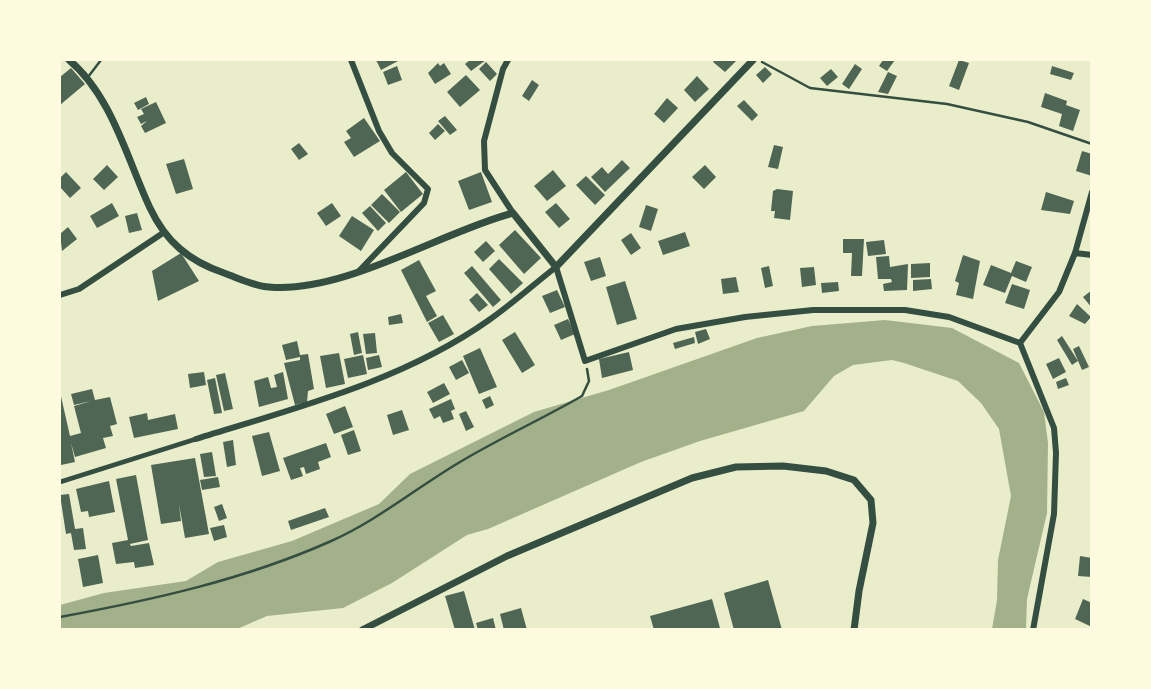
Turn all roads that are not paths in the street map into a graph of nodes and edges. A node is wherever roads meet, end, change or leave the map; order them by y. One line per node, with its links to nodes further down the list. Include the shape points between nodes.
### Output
1 (69, 60): 6 (street)
2 (101, 60): 6 (lane)
3 (351, 60): 13 (street, via 392,153 428,189 424,203)
4 (508, 60): 8 (street, via 485,151 485,170)
5 (753, 60): 12 (street)
6 (88, 77): 9 (street)
7 (1091, 192): 10 (street)
8 (513, 213): 12 (street); 13 (street)
9 (163, 233): 13 (street, via 184,254 209,268 267,287 293,287); 14 (street, via 79,289)
10 (1075, 253): 11 (street); 15 (street, via 1059,292)
11 (1091, 255)
12 (556, 267): 15 (street, via 585,360 676,329 813,310 870,308 949,317); 16 (street, via 488,321 442,348 345,392)
13 (359, 271)
14 (60, 295)
15 (1020, 342): 20 (street, via 1054,428 1056,453 1054,514)
16 (196, 439): 17 (street)
17 (60, 482)
18 (362, 629): 19 (street, via 507,556 692,478 736,467 783,466 854,480 871,500 873,523)
19 (854, 629)
20 (1033, 629)

